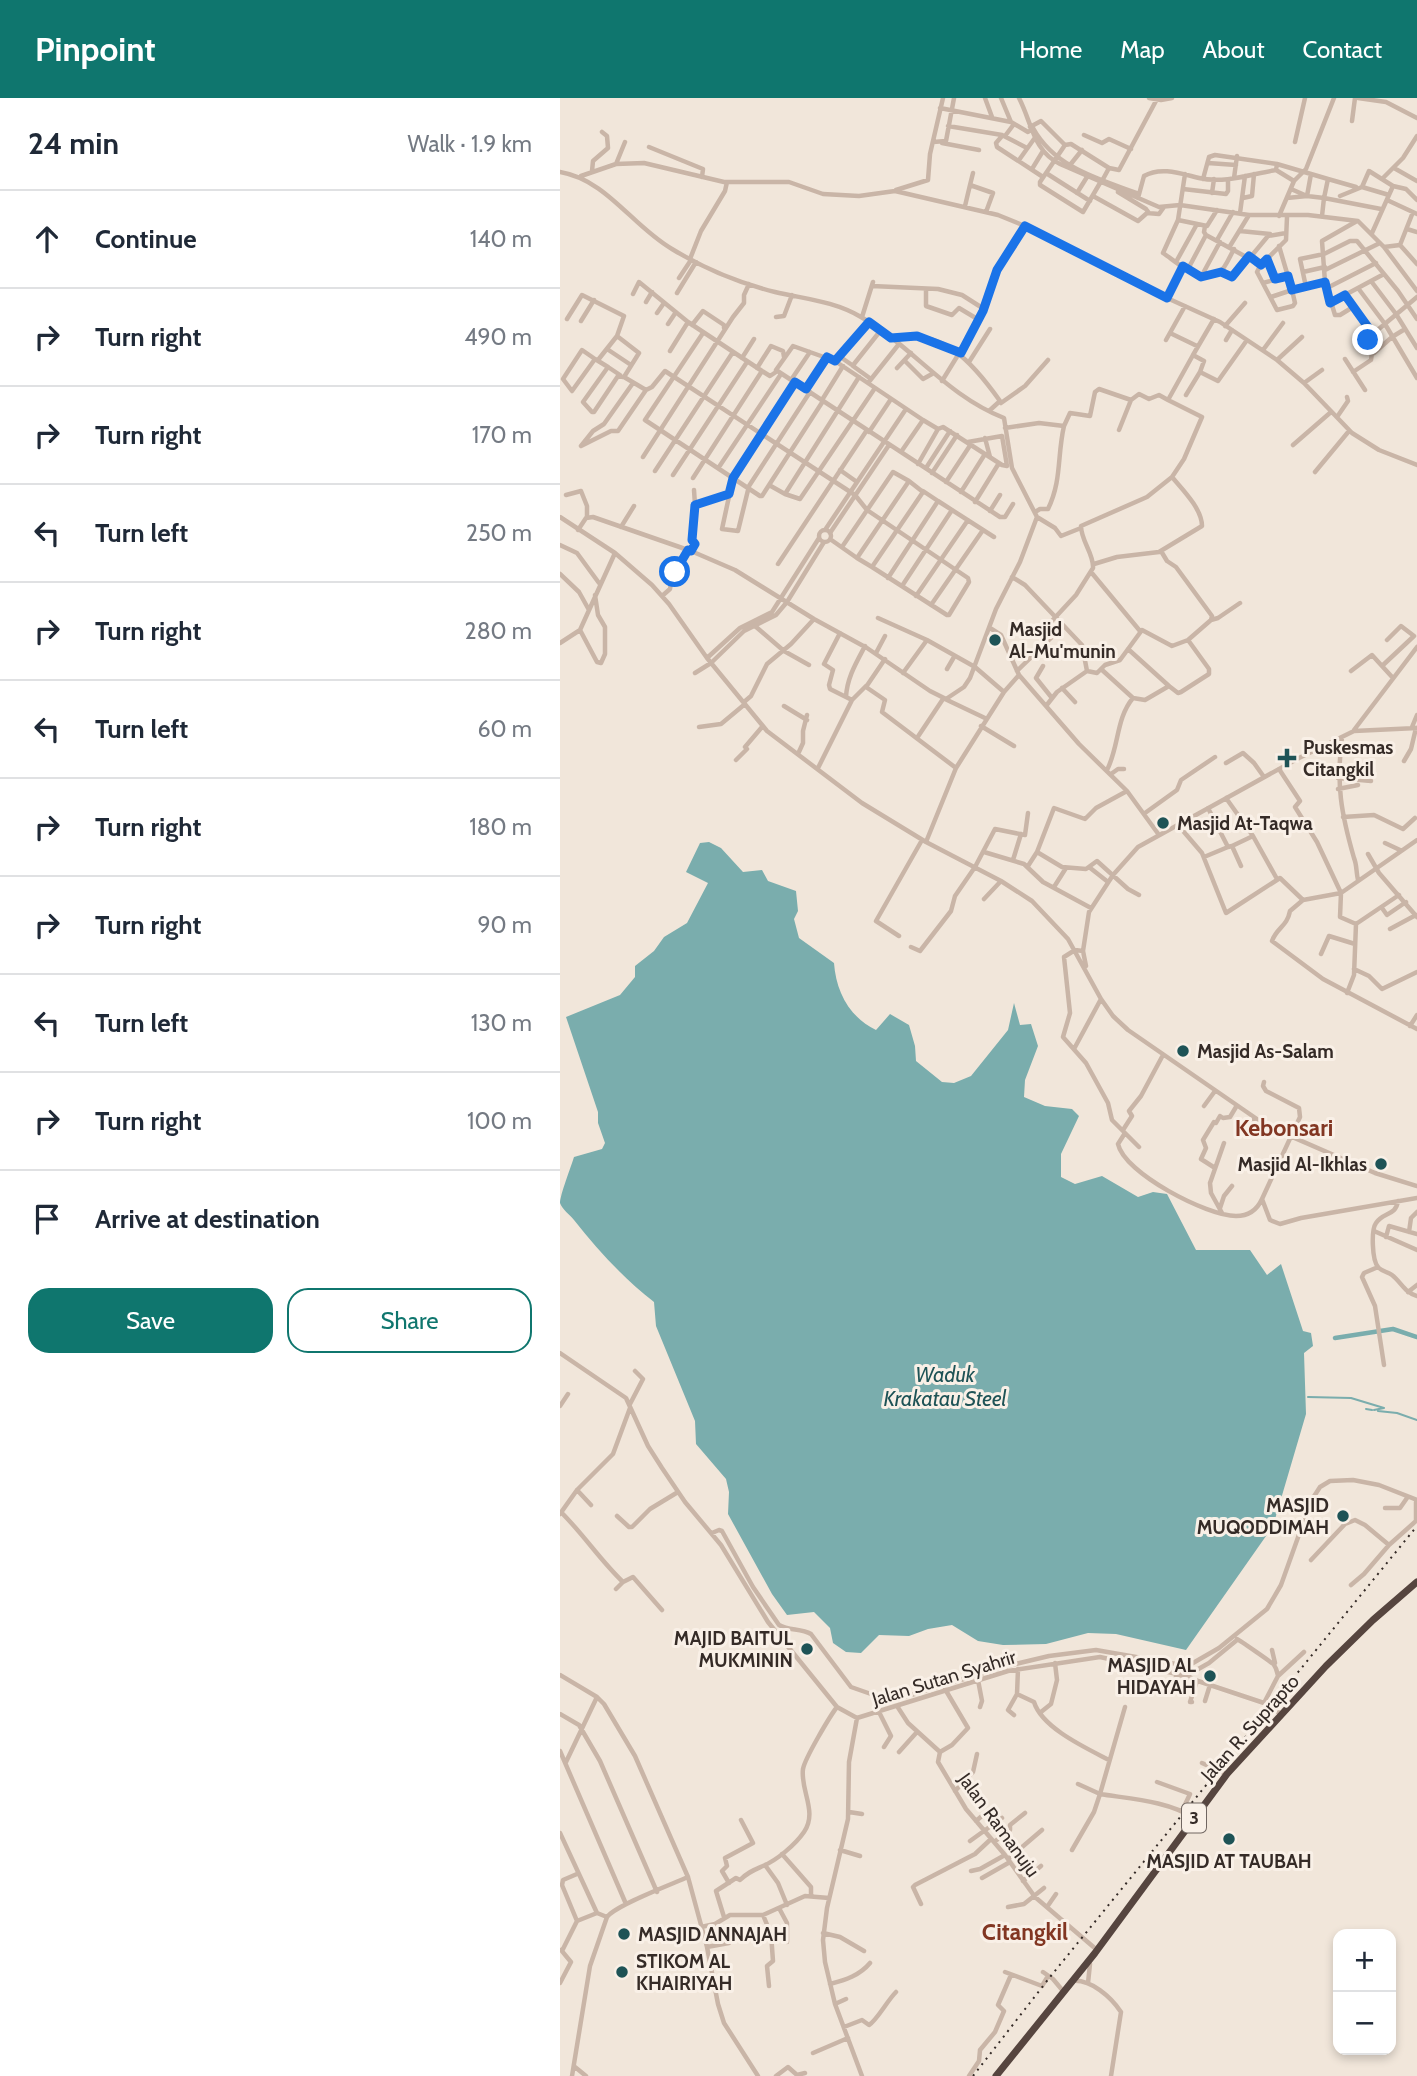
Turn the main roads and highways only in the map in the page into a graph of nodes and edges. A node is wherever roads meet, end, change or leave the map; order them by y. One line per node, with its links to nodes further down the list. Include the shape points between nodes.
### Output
1 (1417, 1582): 2 (highway, Jalan R. Suprapto / 3, via 1373,1620 1227,1774 1096,1952)
2 (996, 2076)

